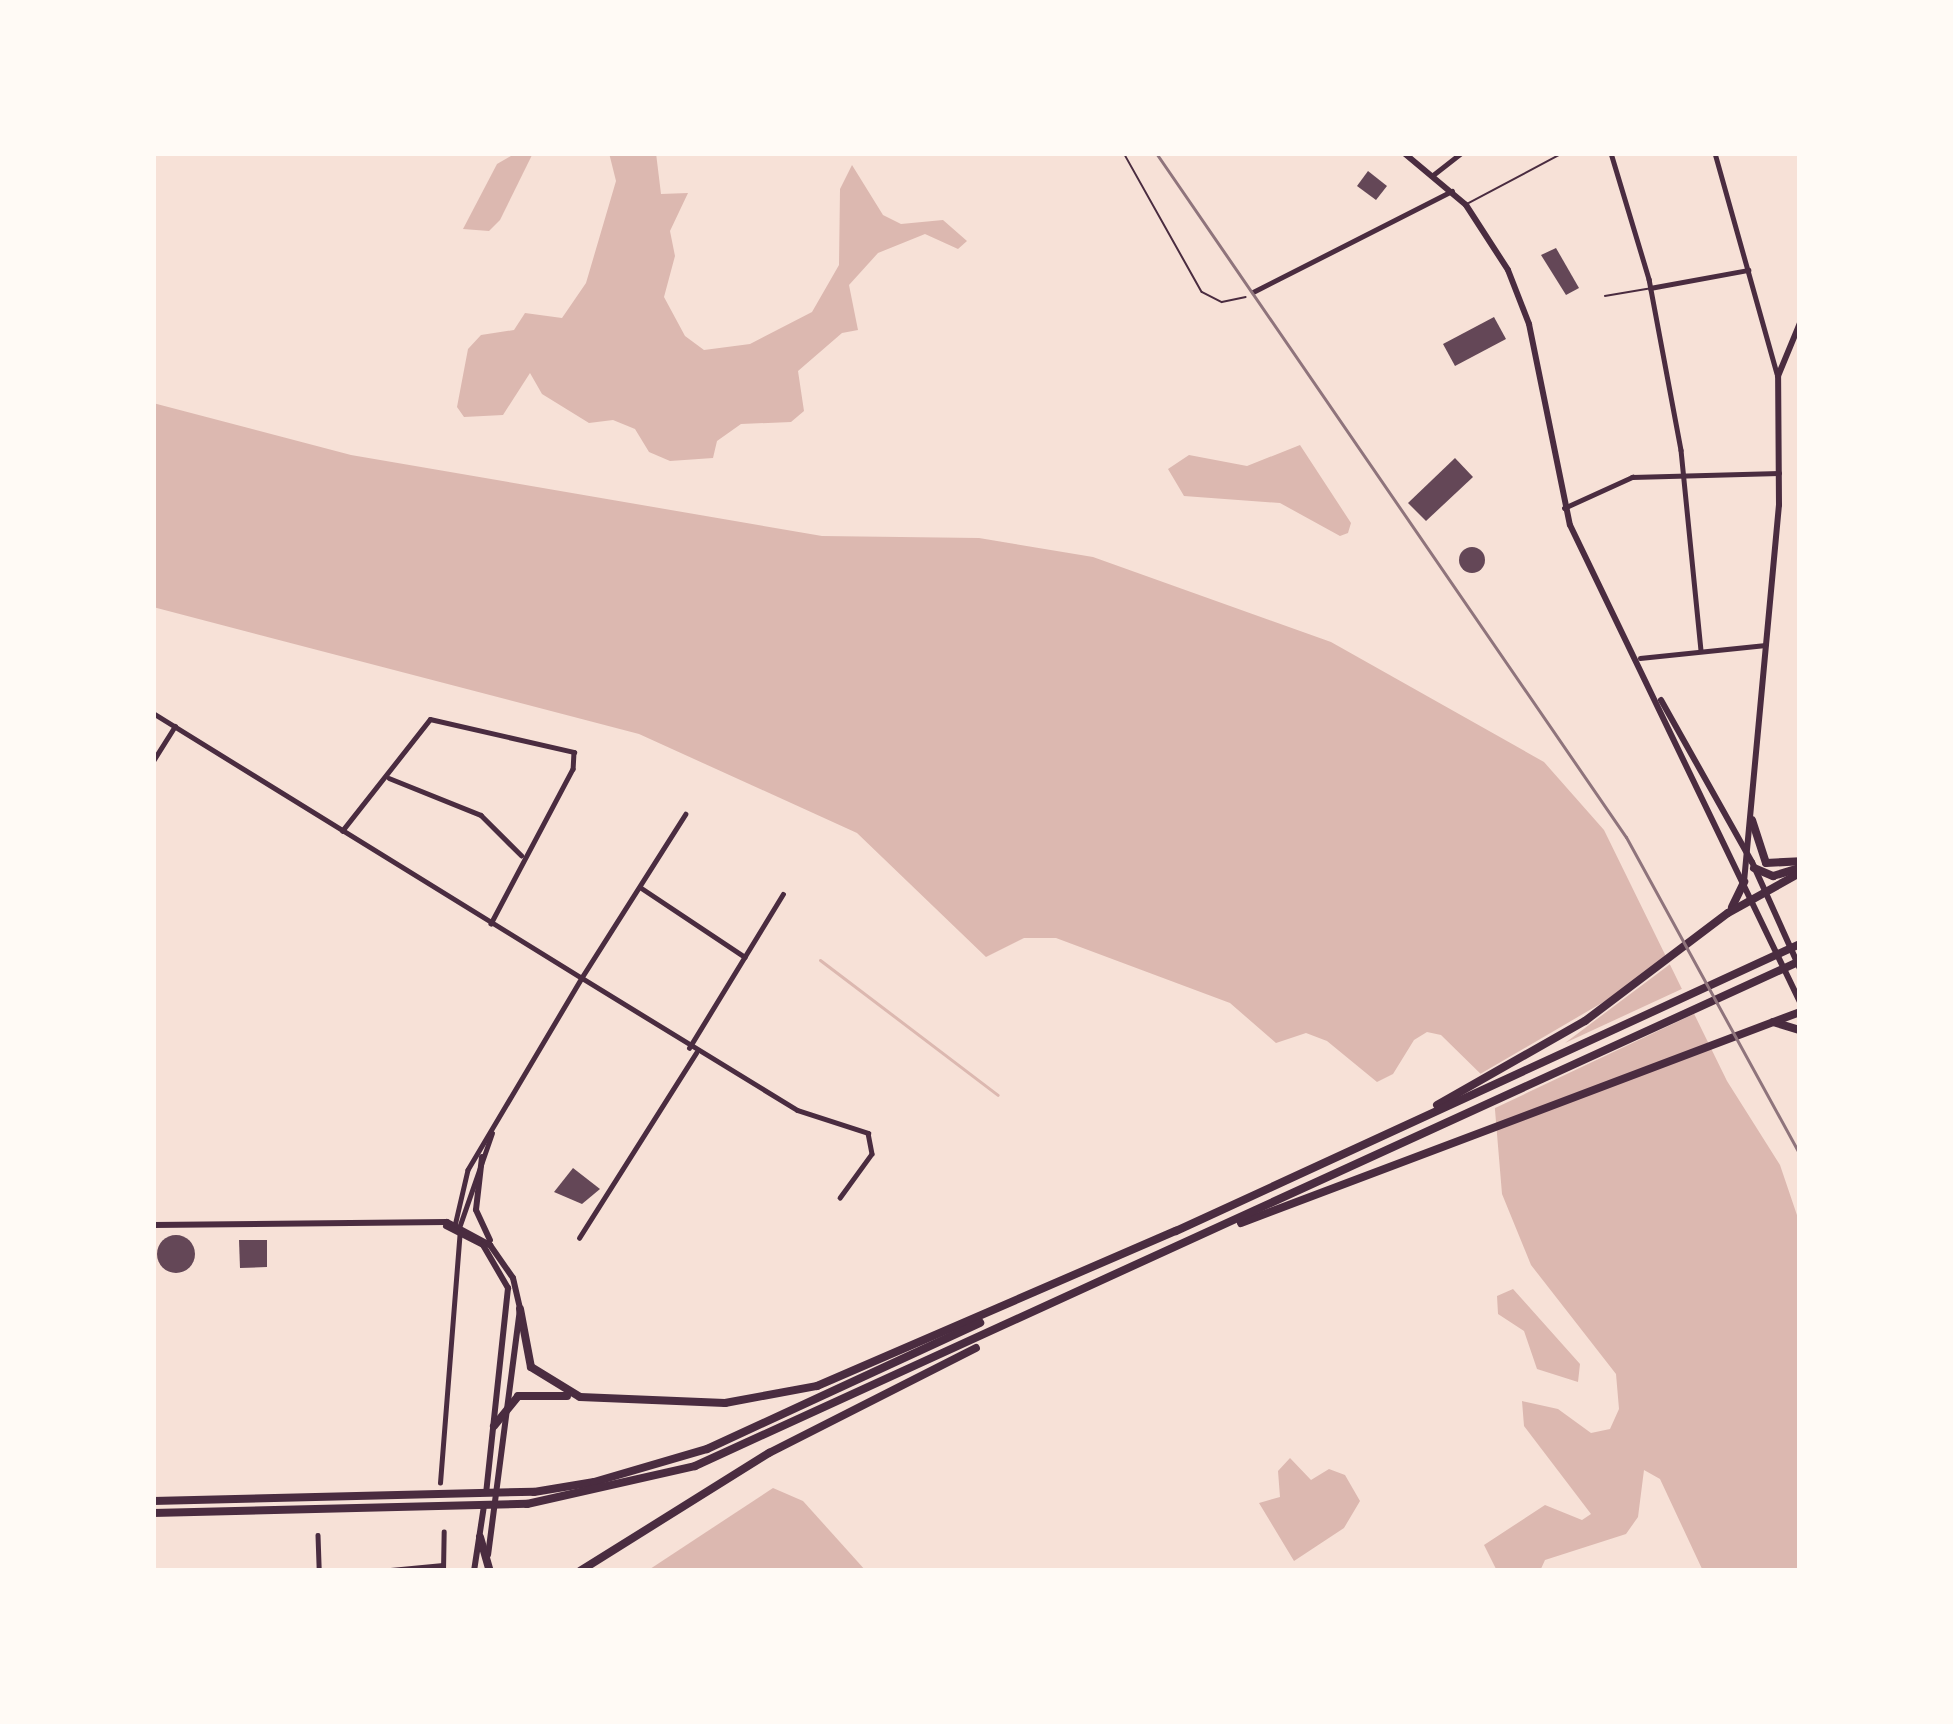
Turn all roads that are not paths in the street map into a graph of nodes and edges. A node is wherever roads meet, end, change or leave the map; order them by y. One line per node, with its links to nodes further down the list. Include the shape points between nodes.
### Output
1 (1404, 153): 6 (main road)
2 (1461, 153): 6 (street)
3 (1563, 153): 8 (lane)
4 (1611, 153): 10 (street)
5 (1715, 153): 9 (street)
6 (1433, 175): 7 (main road)
7 (1452, 191): 8 (main road); 11 (street)
8 (1466, 205): 17 (main road, via 1523,307)
9 (1748, 270): 10 (street); 14 (street)
10 (1650, 288): 12 (lane); 15 (street)
11 (1253, 292)
12 (1605, 296)
13 (1800, 323): 14 (main road)
14 (1778, 376): 16 (main road)
15 (1684, 472): 16 (street); 17 (street, via 1619,480); 19 (street)
16 (1781, 473): 18 (main road)
17 (1564, 508): 20 (main road)
18 (1767, 645): 19 (street); 27 (main road)
19 (1701, 650): 20 (street)
20 (1640, 658): 21 (main road)
21 (1659, 698): 30 (main road); 33 (main road)
22 (153, 712): 23 (street)
23 (175, 726): 24 (street); 28 (street)
24 (153, 761)
25 (389, 778): 28 (street); 29 (street, via 481,815); 29 (street, via 430,719 574,752 573,769)
26 (686, 814): 34 (street)
27 (1752, 820): 30 (main road); 31 (highway, via 1762,859)
28 (342, 831): 39 (street)
29 (521, 856): 39 (street)
30 (1749, 857): 32 (main road); 33 (main road)
31 (1800, 867): 32 (highway, via 1773,876); 35 (highway)
32 (1754, 868): 35 (main road)
33 (1744, 882): 37 (main road); 38 (highway)
34 (640, 887): 41 (street); 43 (street)
35 (1765, 891): 37 (highway); 42 (main road)
36 (783, 894): 41 (street)
37 (1752, 899): 38 (highway); 44 (main road)
38 (1728, 914): 51 (highway, via 1585,1021)
39 (490, 924): 43 (street)
40 (1800, 944): 51 (highway)
41 (746, 958): 48 (street)
42 (1800, 965): 59 (highway)
43 (582, 978): 48 (street); 50 (street)
44 (1800, 1002)
45 (1800, 1012): 46 (highway)
46 (1767, 1024): 47 (highway); 59 (highway)
47 (1800, 1030)
48 (688, 1048): 49 (street)
49 (696, 1053): 53 (street, via 796,1111 872,1137 872,1154); 56 (street)
50 (494, 1128): 52 (street); 55 (street, via 468,1170)
51 (1389, 1132): 57 (highway)
52 (482, 1157): 55 (street); 58 (main road, via 476,1210)
53 (840, 1198)
54 (153, 1225): 55 (main road)
55 (454, 1225): 58 (main road); 64 (main road, via 490,1253 508,1288); 65 (street)
56 (579, 1238)
57 (1144, 1245): 62 (highway, via 817,1386 709,1404); 66 (highway, via 660,1466 533,1492)
58 (501, 1258): 60 (main road)
59 (1151, 1259): 61 (highway)
60 (520, 1309): 62 (highway, via 531,1367); 63 (main road)
61 (1007, 1329): 67 (highway, via 695,1466 586,1496 442,1508); 76 (highway, via 769,1453)
62 (580, 1397): 63 (highway, via 533,1394)
63 (508, 1405): 64 (highway); 72 (main road)
64 (494, 1426): 70 (main road)
65 (440, 1483)
66 (153, 1501)
67 (153, 1513)
68 (443, 1532): 71 (street)
69 (318, 1534): 73 (street)
70 (480, 1537): 72 (highway); 75 (main road)
71 (443, 1568): 74 (street)
72 (488, 1569)
73 (319, 1571)
74 (380, 1571)
75 (475, 1571)
76 (580, 1571)

